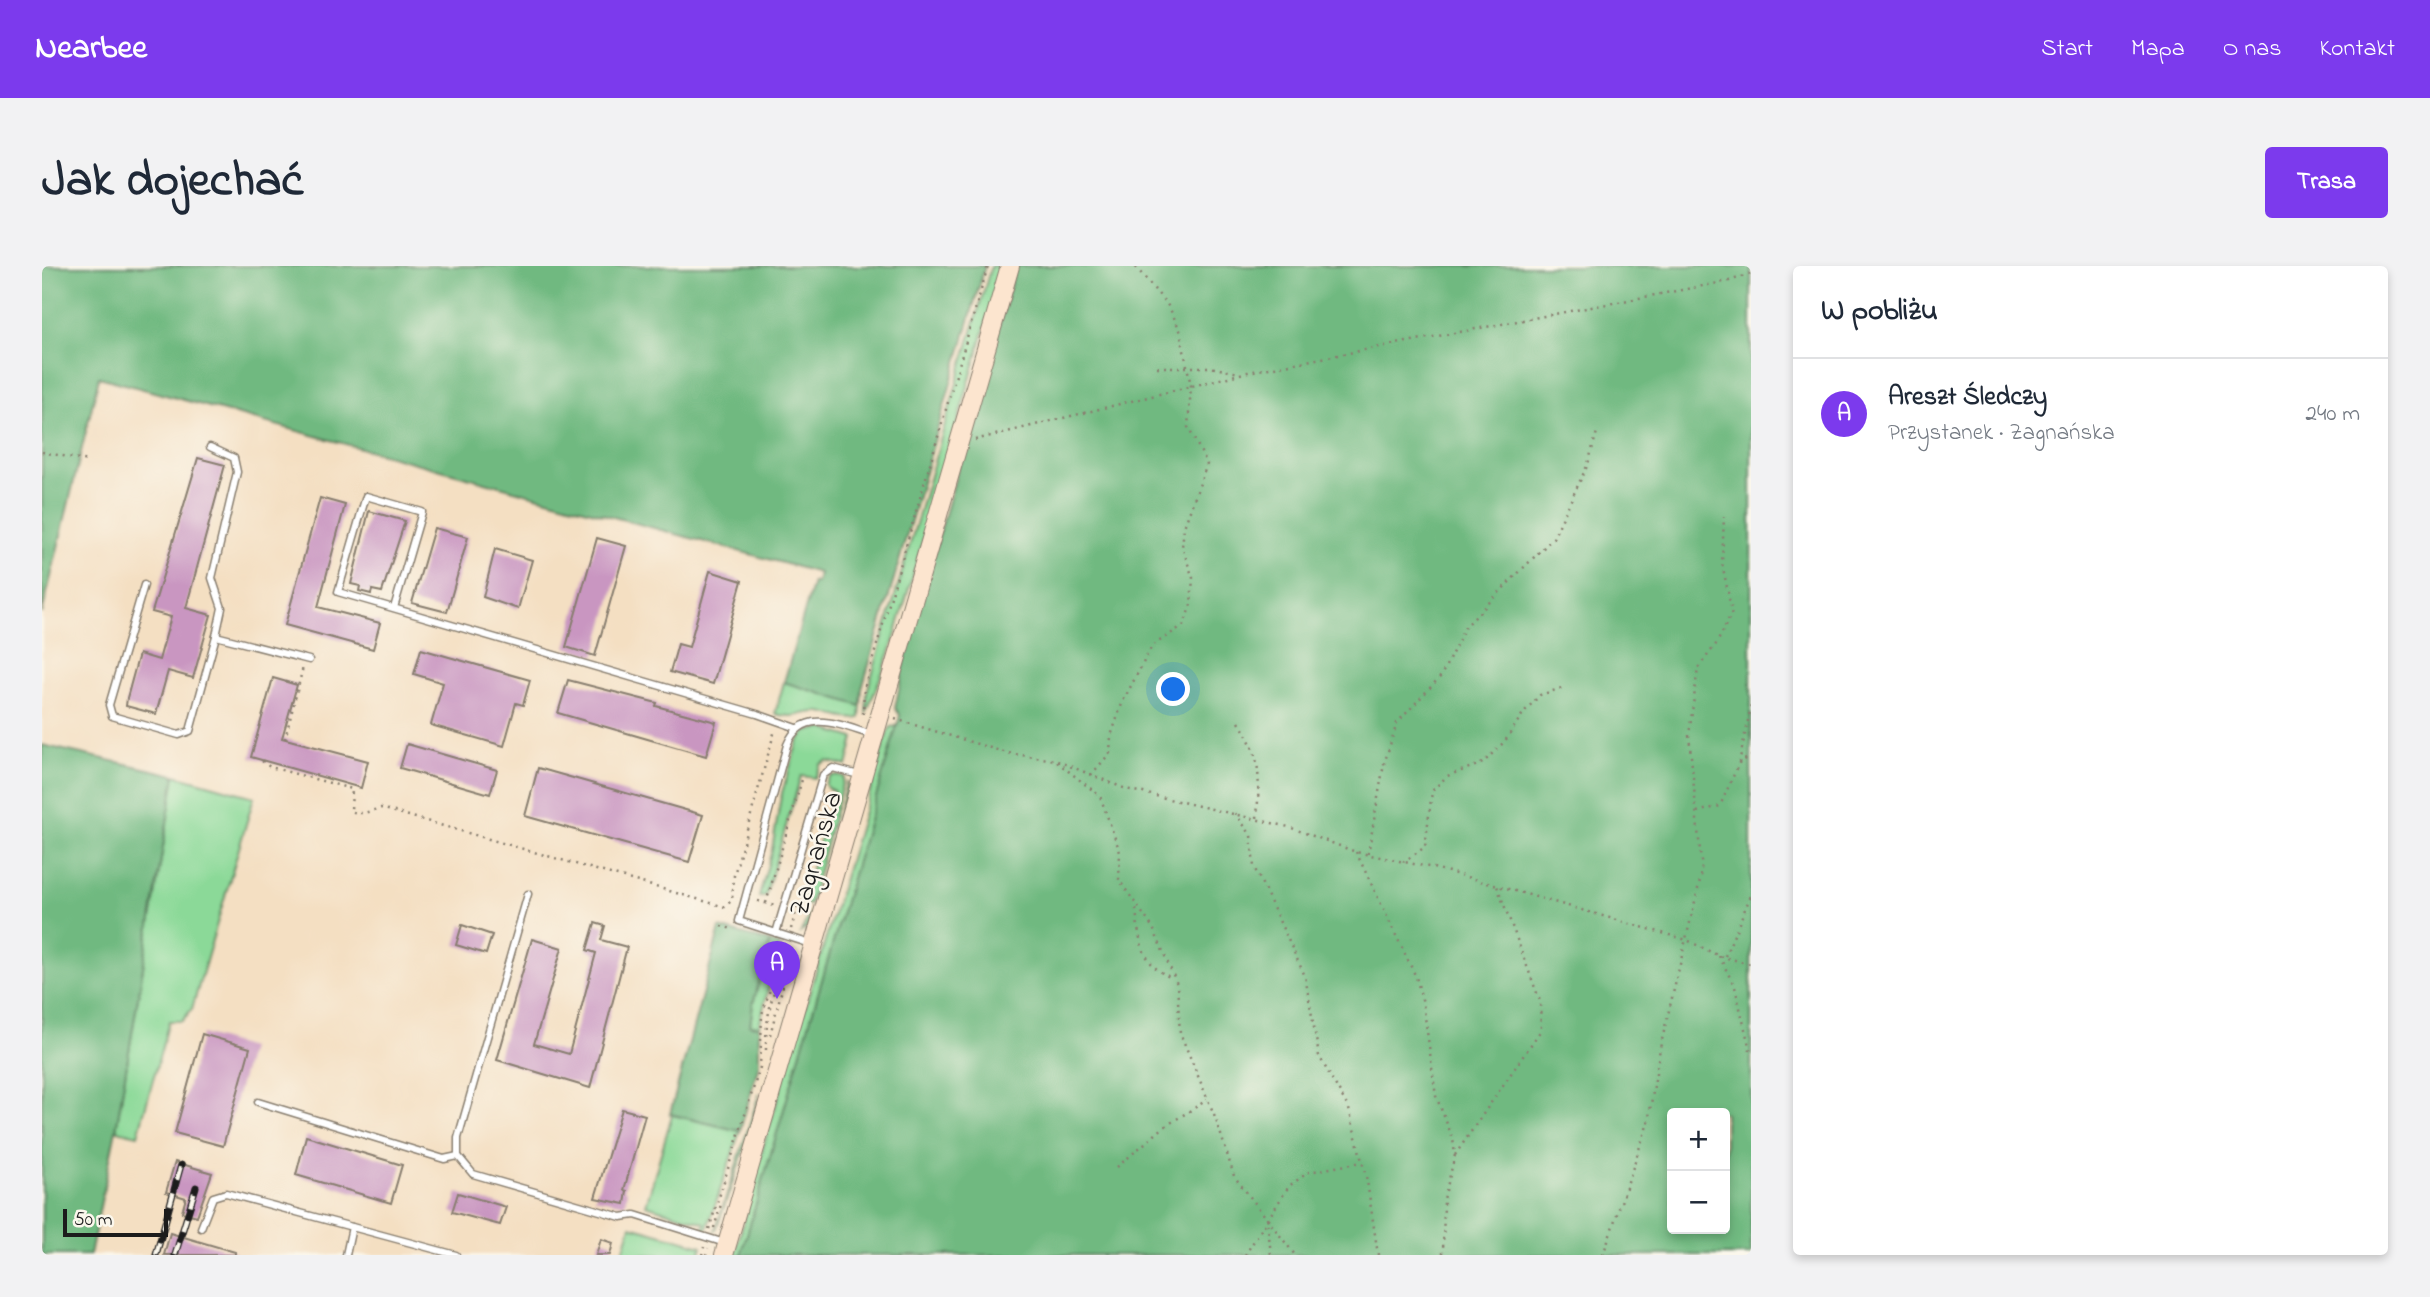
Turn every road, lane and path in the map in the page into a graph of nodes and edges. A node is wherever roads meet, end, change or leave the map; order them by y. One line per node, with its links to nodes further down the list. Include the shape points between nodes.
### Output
1 (988, 266): 22 (path, via 864,689)
2 (1010, 266): 10 (street, Zagnańska)
3 (1135, 266): 6 (path, via 1169,307 1180,330)
4 (1751, 274): 7 (path)
5 (1157, 367): 6 (path)
6 (1188, 367): 7 (path); 8 (path)
7 (1242, 373): 8 (path)
8 (1191, 386): 10 (path); 32 (path, via 1188,427 1207,464 1184,527 1182,547 1192,578 1191,604 1184,625 1152,646 1122,701 1110,753)
9 (1597, 432): 39 (path, via 1588,464 1553,538 1465,627 1441,676 1397,723 1384,764)
10 (959, 444): 22 (street, Zagnańska, via 918,586)
11 (210, 447): 17 (lane, via 234,458 237,472 212,578 222,608)
12 (42, 452): 13 (path)
13 (89, 461)
14 (1724, 516): 35 (path, via 1722,563 1732,612 1698,668 1689,735)
15 (144, 585): 17 (lane, via 109,705 112,716 179,735 190,731)
16 (394, 608): 16 (lane, via 338,592 366,496 422,512); 23 (lane)
17 (216, 636): 18 (lane)
18 (309, 660)
19 (295, 663): 27 (path, via 304,665)
20 (1565, 687): 40 (path, via 1540,695 1483,763 1447,776 1432,791 1425,847)
21 (1751, 706): 31 (path)
22 (872, 716): 26 (street, Zagnańska); 29 (path, via 1007,753)
23 (778, 720): 25 (lane); 30 (path, via 734,875 734,894 725,907 381,808 355,813 351,811 352,789)
24 (1238, 722): 37 (path, via 1258,760)
25 (797, 728): 26 (lane, via 821,721); 52 (lane, via 787,745 739,921)
26 (874, 736): 34 (street, Zagnańska)
27 (285, 738)
28 (1751, 756): 31 (path)
29 (1055, 760): 32 (path); 47 (path, via 1100,796 1120,852 1119,880)
30 (262, 761)
31 (1739, 763): 35 (path, via 1720,806)
32 (1091, 775): 36 (path, via 1126,789)
33 (803, 776): 46 (path)
34 (862, 776): 52 (lane, via 833,768 823,775); 55 (street, Zagnańska)
35 (1697, 812): 53 (path, via 1702,872)
36 (1235, 813): 37 (path); 68 (path, via 1251,835 1254,867 1305,976 1319,1056 1349,1109)
37 (1257, 819): 38 (path)
38 (1356, 852): 39 (path); 66 (path, via 1416,977 1436,1096)
39 (1368, 854): 40 (path)
40 (1403, 862): 41 (path)
41 (1497, 886): 53 (path); 66 (path, via 1540,1001 1541,1030)
42 (528, 894): 67 (lane, via 458,1138)
43 (1751, 895): 58 (path)
44 (758, 901): 46 (path)
45 (799, 902): 51 (path)
46 (766, 904): 48 (path)
47 (1135, 905): 61 (path, via 1153,928); 61 (path, via 1145,958)
48 (778, 907)
49 (721, 926): 50 (path)
50 (733, 929)
51 (791, 930)
52 (776, 933): 55 (lane)
53 (1687, 940): 57 (path); 83 (path, via 1660,1048 1648,1123)
54 (780, 943): 60 (path, via 785,948)
55 (815, 945): 74 (street, Zagnańska)
56 (790, 950): 60 (path)
57 (1719, 956): 58 (path); 63 (path, via 1735,987)
58 (1724, 957): 59 (path)
59 (1751, 964)
60 (778, 968): 62 (path, via 762,1018); 62 (path, via 786,974 770,1044)
61 (1173, 978): 64 (path, via 1180,1032)
62 (764, 1044): 73 (path)
63 (1751, 1054)
64 (1207, 1100): 69 (path, via 1164,1127); 70 (path, via 1234,1176)
65 (258, 1102): 67 (lane, via 444,1160)
66 (1455, 1155): 82 (path, via 1444,1199)
67 (458, 1156): 74 (lane, via 473,1174 621,1217 635,1215)
68 (1362, 1162): 70 (path, via 1309,1172 1289,1186); 81 (path)
69 (1117, 1167)
70 (1267, 1217): 75 (path); 79 (path); 80 (path)
71 (352, 1227): 72 (lane, via 226,1193 214,1197); 76 (lane); 77 (lane)
72 (201, 1228)
73 (710, 1232)
74 (716, 1249): 78 (path)
75 (1272, 1254)
76 (346, 1255)
77 (456, 1255)
78 (704, 1255)
79 (1245, 1255)
80 (1295, 1255)
81 (1378, 1255)
82 (1443, 1255)
83 (1603, 1255)

